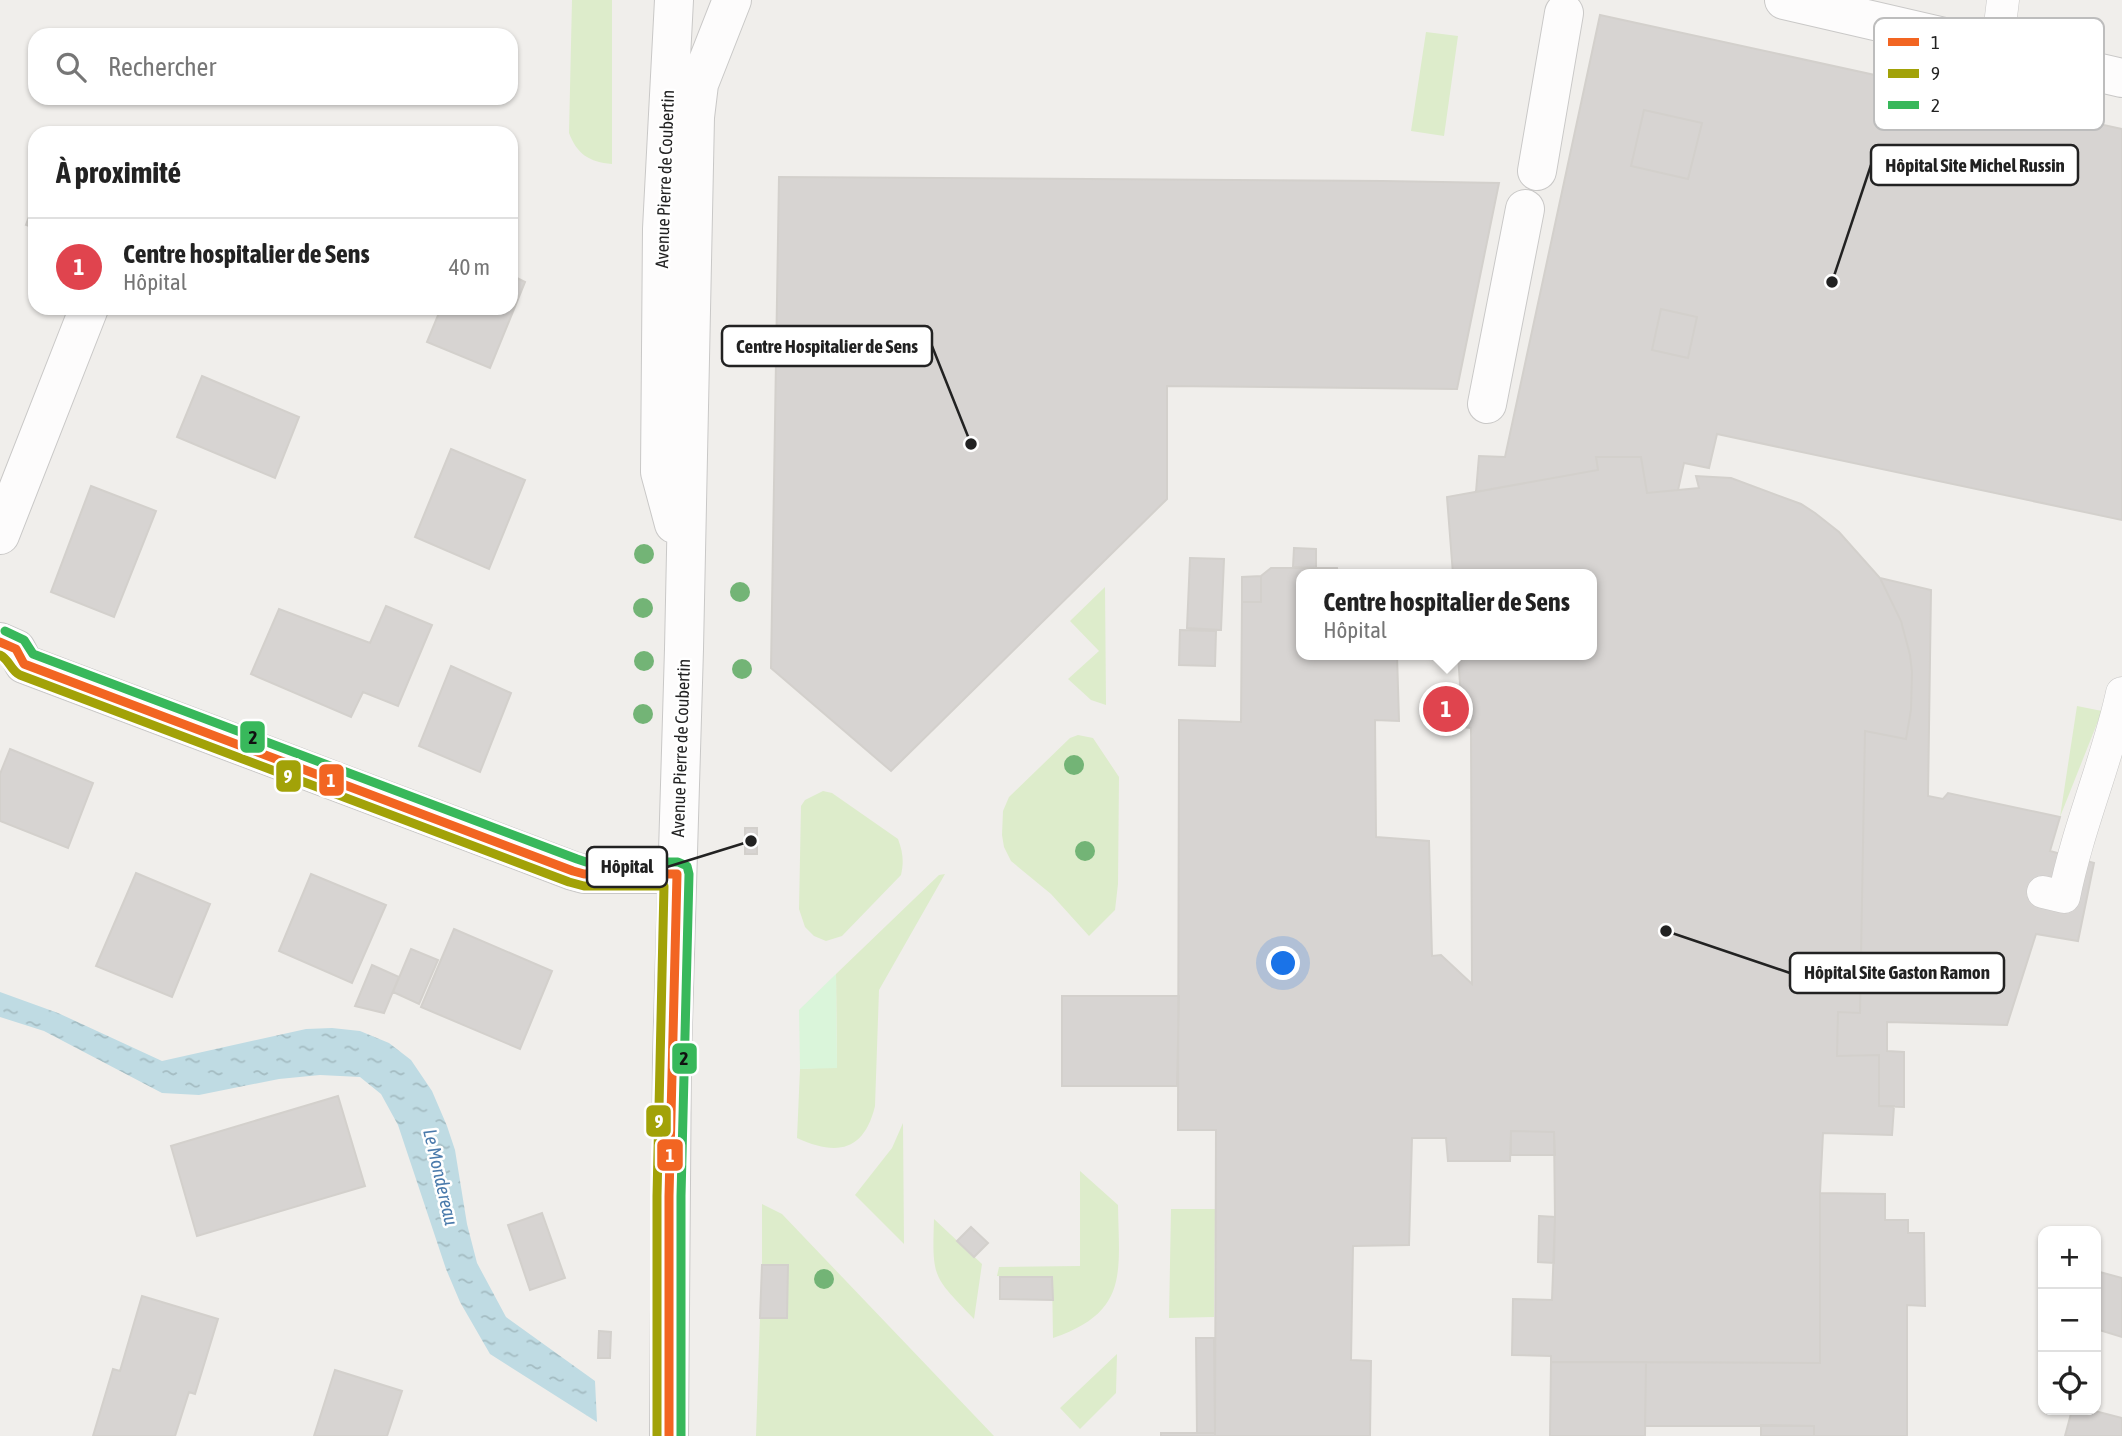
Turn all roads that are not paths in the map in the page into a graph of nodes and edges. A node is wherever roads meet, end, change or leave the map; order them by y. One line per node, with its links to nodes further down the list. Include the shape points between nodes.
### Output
1 (674, 0): 13 (street, Avenue Pierre de Coubertin, via 662,229 660,472)
2 (732, 0): 13 (street, Avenue Pierre de Coubertin, via 699,84 695,117)
3 (1784, 0): 7 (street)
4 (2003, 0): 6 (lane)
5 (1564, 13): 11 (street, via 1537,171 1523,171 1510,184 1514,202 1525,209)
6 (2001, 18)
7 (1874, 21)
8 (2104, 74): 9 (street)
9 (2122, 78)
10 (86, 315): 12 (street)
11 (1487, 404)
12 (0, 535)
13 (685, 565): 16 (street, Avenue Pierre de Coubertin)
14 (0, 642): 16 (street, via 16,649 24,664 573,871)
15 (2122, 693): 17 (lane, via 2064,897)
16 (677, 874): 18 (street, Avenue Pierre de Coubertin)
17 (2043, 892)
18 (669, 1433)

